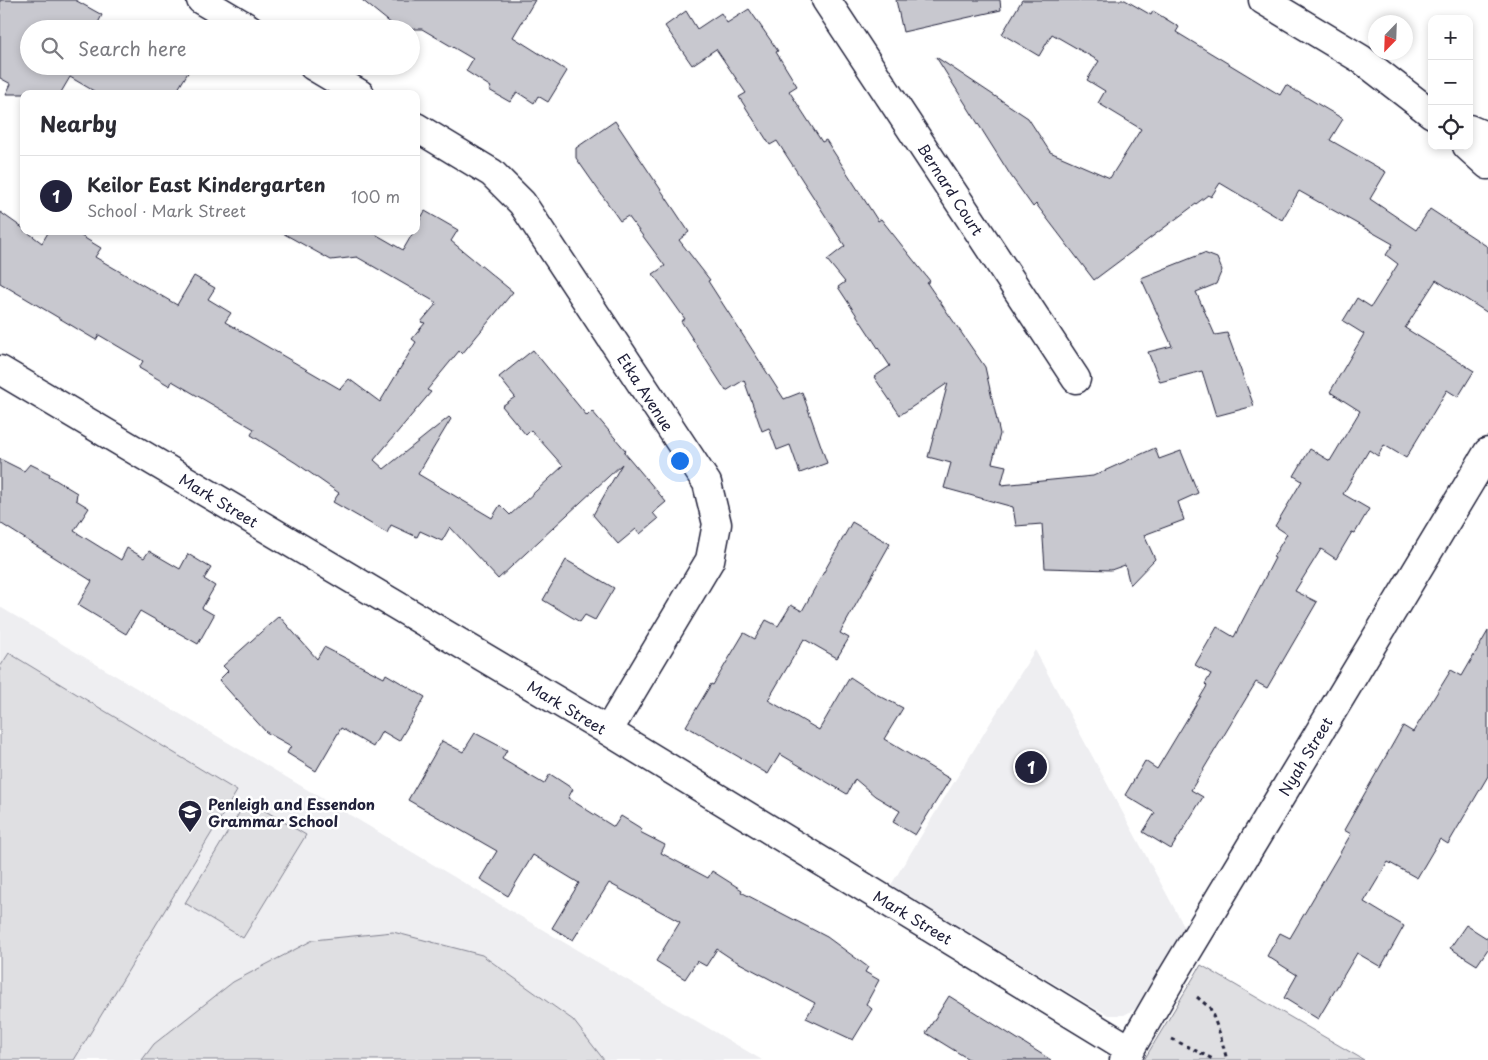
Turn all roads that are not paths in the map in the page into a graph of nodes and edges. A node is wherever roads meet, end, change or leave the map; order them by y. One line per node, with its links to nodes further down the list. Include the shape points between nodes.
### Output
1 (201, 0): 4 (street)
2 (826, 0): 14 (street, Bernard Court)
3 (1263, 0): 7 (street, via 1361,58)
4 (235, 20)
5 (328, 75): 6 (street)
6 (353, 90)
7 (1428, 111)
8 (420, 129): 16 (street, Etka Avenue, via 492,173 522,203 707,483 717,524 710,560)
9 (1473, 131): 10 (street)
10 (1488, 137)
11 (1471, 150): 12 (street)
12 (1488, 165)
13 (0, 370): 16 (street, Mark Street)
14 (1076, 379)
15 (1488, 452): 17 (street, Nyah Street)
16 (608, 731): 17 (street, Mark Street)
17 (1127, 1055)

